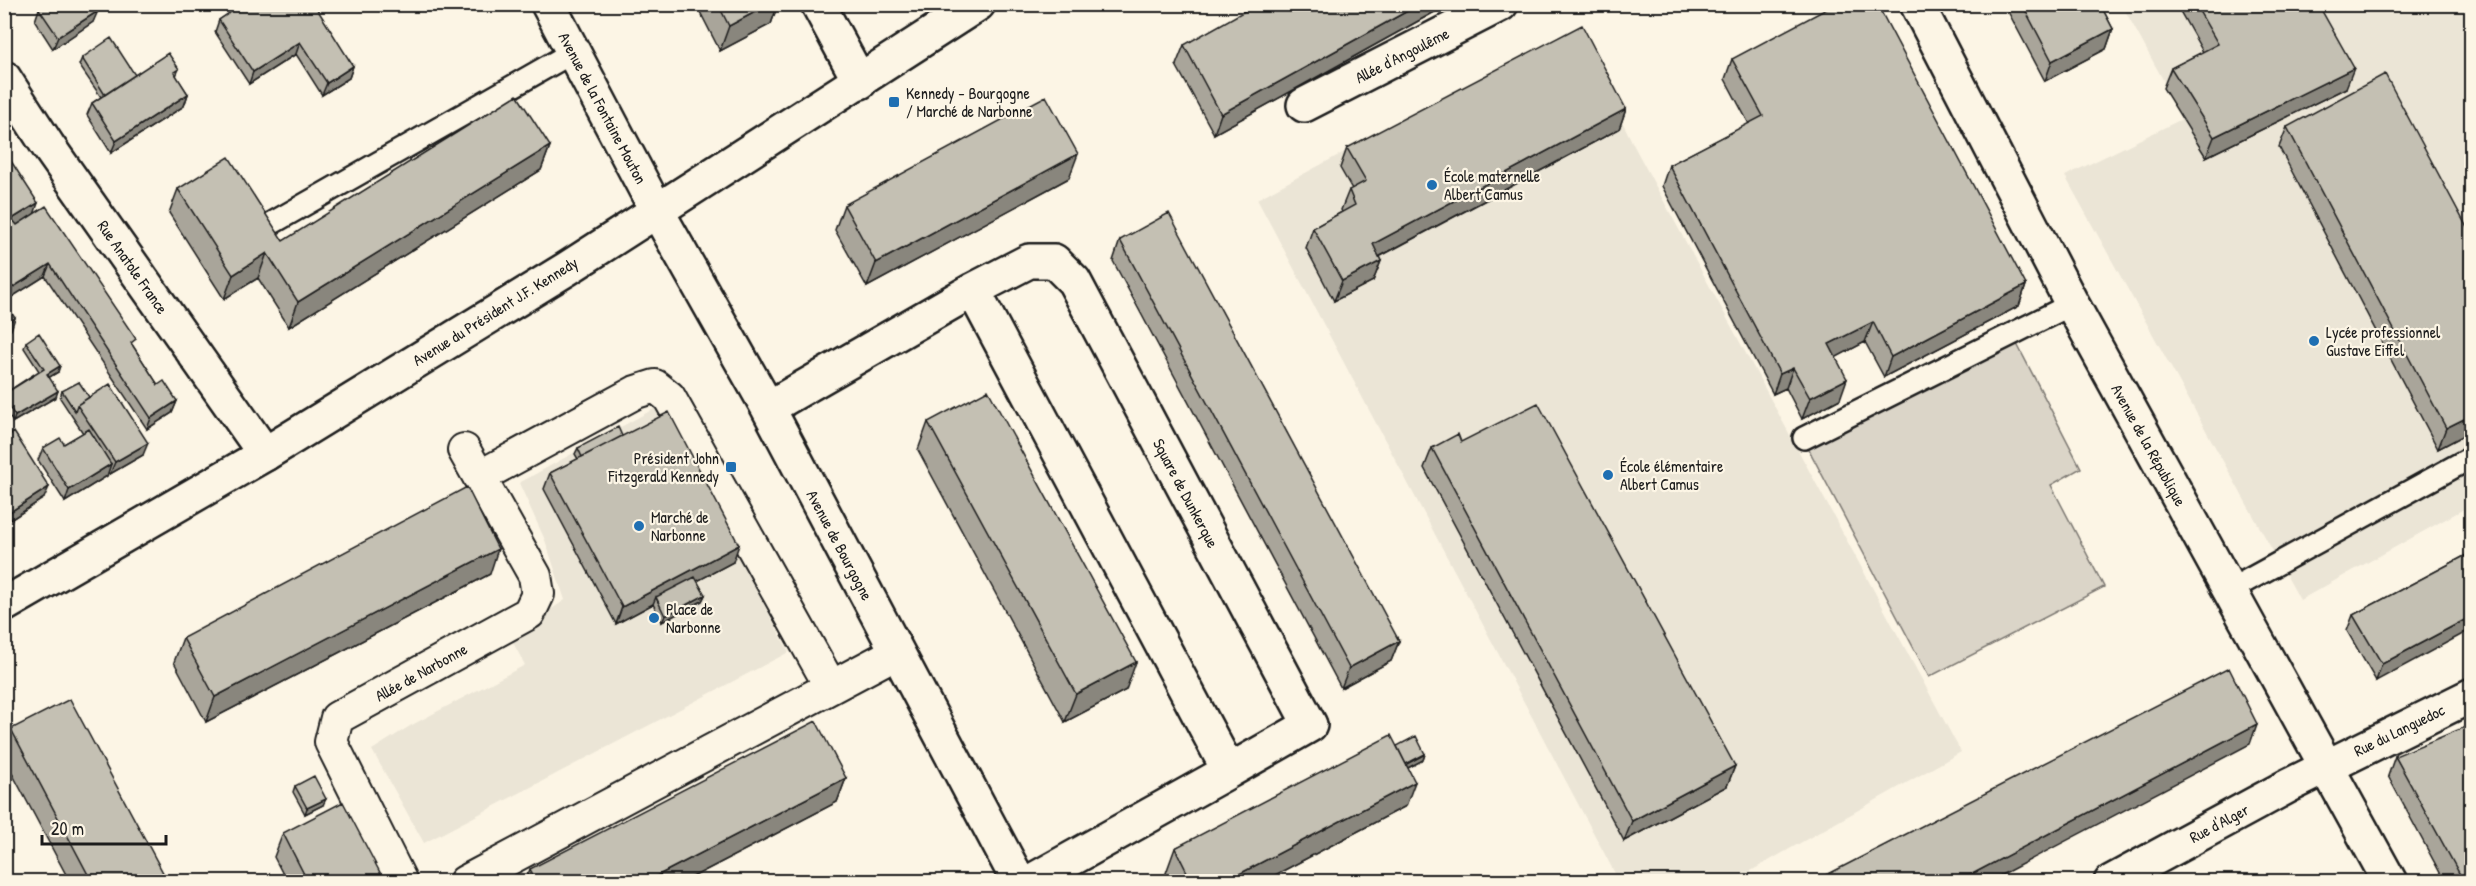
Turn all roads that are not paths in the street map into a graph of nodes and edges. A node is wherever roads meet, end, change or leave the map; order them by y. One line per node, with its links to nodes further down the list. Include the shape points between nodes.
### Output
1 (548, 4): 6 (street, Avenue de la Fontaine Mouton)
2 (818, 4): 8 (street)
3 (978, 4): 8 (street, Avenue du Président J.F. Kennedy)
4 (1501, 4): 9 (street, Allée d'Angoulême)
5 (1917, 4): 13 (street, Avenue de la République)
6 (573, 52): 10 (street, Avenue de la Fontaine Mouton); 11 (lane)
7 (4, 78): 16 (street, Rue Anatole France)
8 (860, 82): 10 (street, Avenue du Président J.F. Kennedy)
9 (1304, 105)
10 (657, 211): 14 (street, Avenue de Bourgogne); 16 (street, Avenue du Président J.F. Kennedy)
11 (267, 226)
12 (973, 290): 14 (street, Square de Dunkerque); 24 (street); 24 (street, Square de Dunkerque, via 1029,261 1054,261 1074,281 1310,725)
13 (2072, 304): 15 (lane); 18 (street, Avenue de la République)
14 (768, 408): 20 (street, Avenue de Bourgogne)
15 (1804, 438)
16 (265, 454): 19 (street, Avenue du Président J.F. Kennedy)
17 (2472, 457): 18 (lane)
18 (2228, 591): 23 (street, Avenue de la République)
19 (4, 605)
20 (897, 652): 21 (street); 27 (street, Avenue de Bourgogne)
21 (831, 687): 25 (street, Allée de Narbonne, via 669,397 655,386 471,464 535,576 538,594 529,613 337,718 331,742); 26 (street)
22 (2472, 695): 23 (street, Rue du Languedoc)
23 (2327, 766): 29 (street, Rue d'Alger); 30 (street, Avenue de la République)
24 (1229, 771): 28 (street, Square de Dunkerque)
25 (400, 882)
26 (465, 882)
27 (1019, 882)
28 (1030, 882)
29 (2110, 882)
30 (2390, 882)

